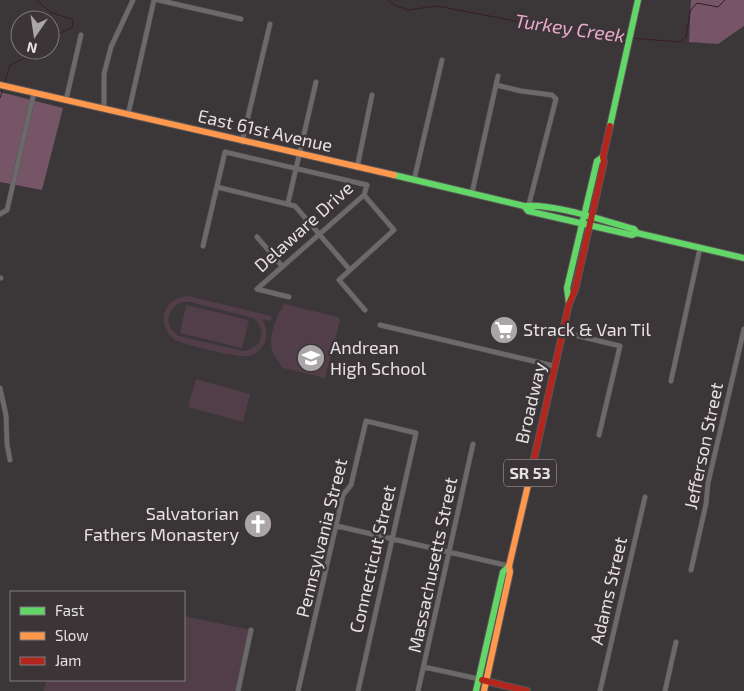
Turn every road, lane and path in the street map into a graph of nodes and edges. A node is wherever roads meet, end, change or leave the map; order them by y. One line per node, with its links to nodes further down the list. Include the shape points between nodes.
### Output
1 (133, 0): 16 (street, via 111,47 104,74)
2 (154, 0): 17 (street)
3 (158, 0): 5 (street)
4 (638, 0): 29 (main road, Broadway / SR 53, via 602,157 597,161)
5 (241, 19)
6 (270, 24): 18 (street)
7 (81, 35): 15 (street)
8 (442, 60): 22 (street)
9 (498, 76): 12 (street)
10 (316, 82): 19 (street)
11 (0, 85): 13 (main road, East 61st Avenue)
12 (496, 85): 24 (street); 27 (street, via 552,95 556,99)
13 (34, 93): 15 (main road, East 61st Avenue); 28 (street, via 7,210)
14 (372, 95): 21 (street)
15 (66, 100): 16 (main road, East 61st Avenue)
16 (104, 109): 17 (main road, East 61st Avenue)
17 (128, 115): 18 (main road, East 61st Avenue)
18 (242, 142): 19 (main road, East 61st Avenue)
19 (298, 154): 20 (street); 21 (main road, East 61st Avenue)
20 (295, 168): 23 (street, via 225,152); 25 (street, Delaware Drive, via 367,185); 26 (street)
21 (357, 168): 22 (main road, East 61st Avenue)
22 (414, 180): 24 (main road, East 61st Avenue)
23 (217, 187): 26 (street); 32 (street)
24 (472, 193): 27 (main road, East 61st Avenue)
25 (364, 195): 30 (street, Delaware Drive); 36 (street, via 394,230)
26 (288, 203): 30 (street, via 295,206)
27 (527, 205): 29 (main road, East 61st Avenue)
28 (0, 214)
29 (587, 221): 33 (main road, East 61st Avenue, via 634,229 637,233); 41 (main road, Broadway / SR 53)
30 (319, 235): 35 (street, Delaware Drive); 36 (street)
31 (257, 237): 35 (street)
32 (203, 246)
33 (700, 248): 34 (main road, East 61st Avenue); 43 (street)
34 (744, 258)
35 (282, 266): 37 (street, Delaware Drive, via 257,289)
36 (350, 270): 38 (street, via 339,280)
37 (289, 297)
38 (365, 310)
39 (380, 325): 42 (street)
40 (744, 328): 56 (street, Jefferson Street, via 708,483)
41 (562, 332): 42 (main road, Broadway / SR 53); 46 (street, via 620,346)
42 (554, 366): 55 (main road, Broadway / SR 53)
43 (671, 381)
44 (0, 388): 47 (street, via 6,415)
45 (416, 433): 52 (street, Pennsylvania Street, via 366,421 351,485 343,495); 53 (street, Connecticut Street)
46 (599, 435)
47 (7, 444): 49 (street); 50 (street)
48 (473, 444): 54 (street, Massachusetts Street)
49 (0, 445)
50 (10, 460)
51 (645, 497): 68 (street, Adams Street)
52 (337, 526): 53 (street); 62 (street, Pennsylvania Street)
53 (392, 538): 54 (street); 63 (street, Connecticut Street)
54 (450, 552): 55 (street); 59 (street, Massachusetts Street)
55 (509, 566): 60 (main road, Broadway / SR 53, via 504,572)
56 (692, 570)
57 (251, 630): 61 (street)
58 (676, 642): 69 (street)
59 (424, 667): 60 (street); 64 (street, Massachusetts Street)
60 (483, 680): 65 (main road, Broadway / SR 53); 66 (main road, Broadway / SR 53); 67 (main road)
61 (238, 691)
62 (298, 691)
63 (358, 691)
64 (418, 691)
65 (476, 691)
66 (484, 691)
67 (527, 691)
68 (600, 691)
69 (665, 691)

